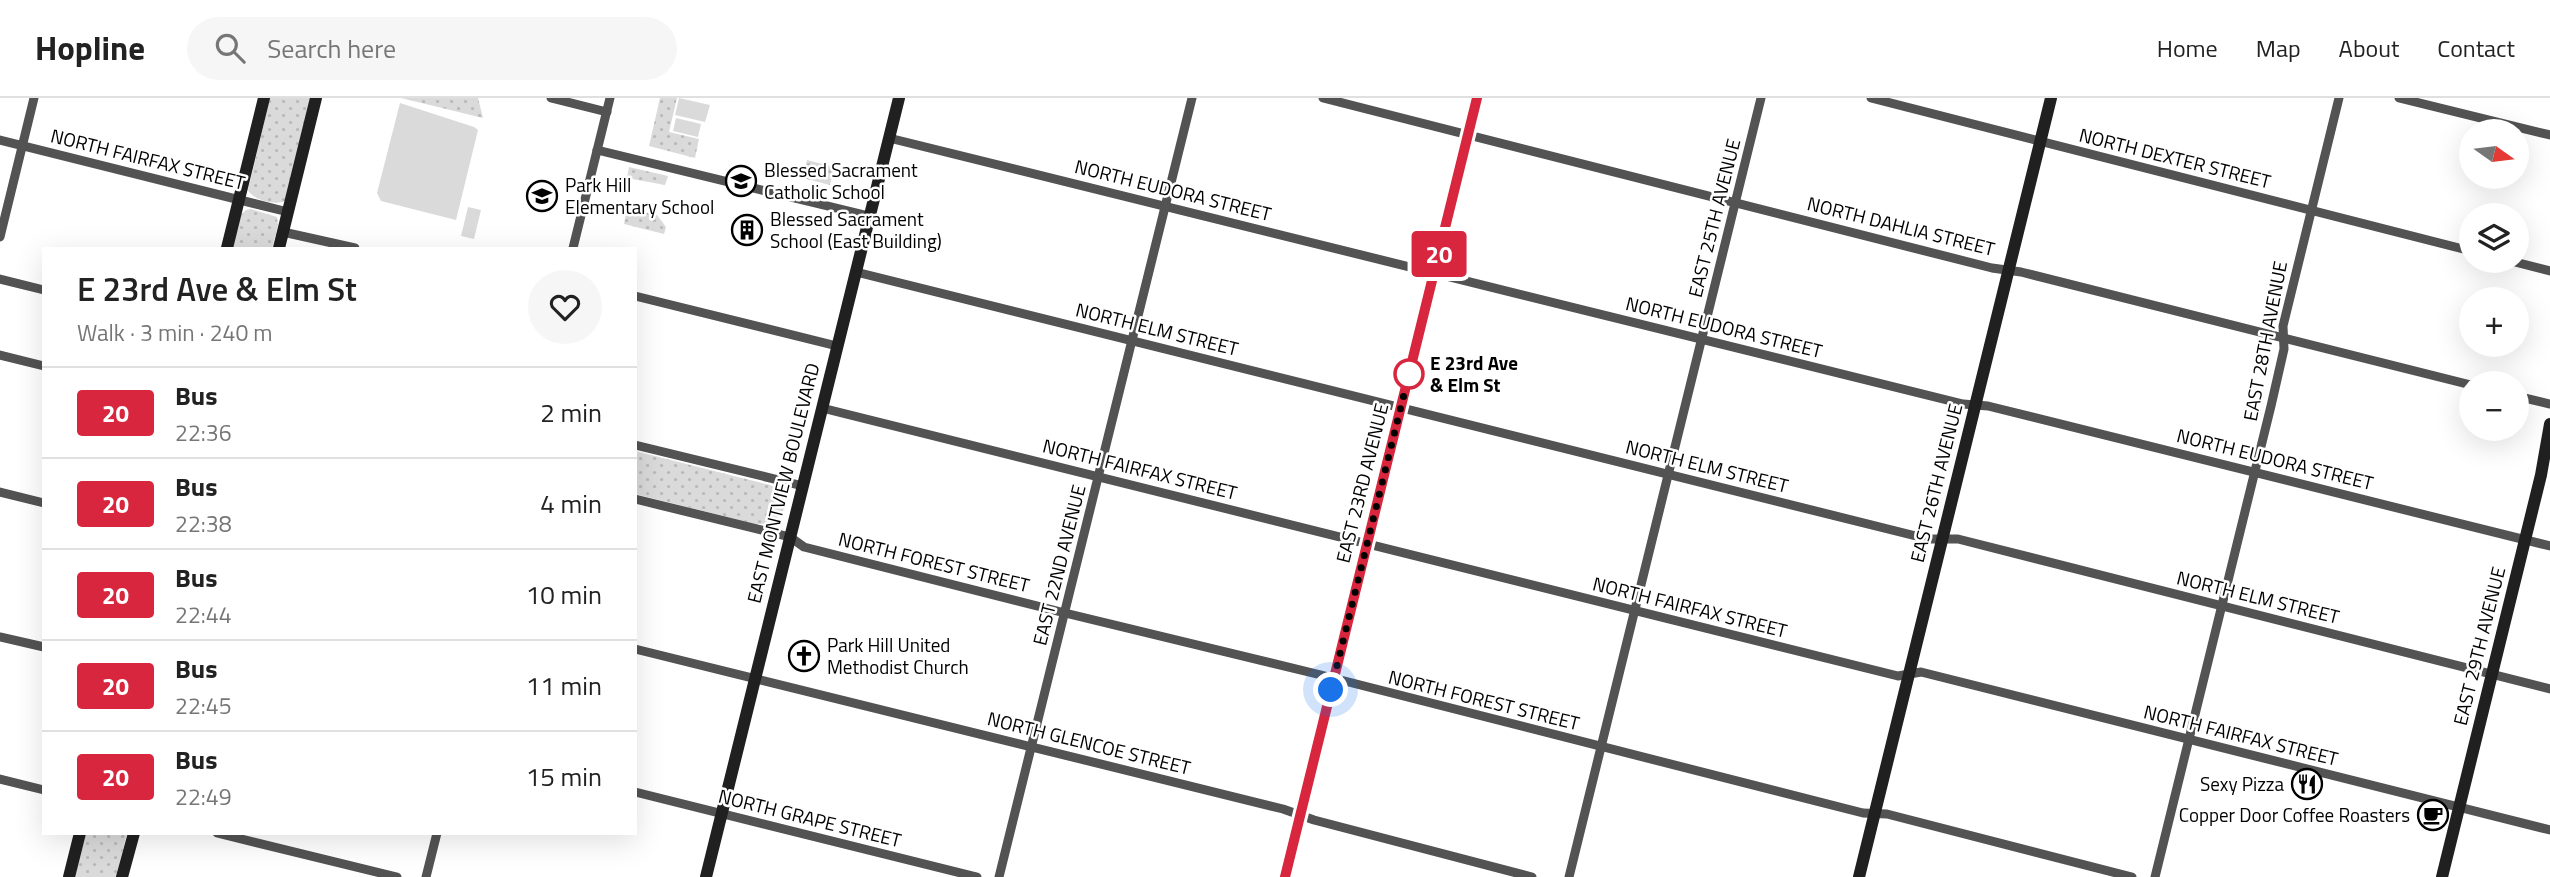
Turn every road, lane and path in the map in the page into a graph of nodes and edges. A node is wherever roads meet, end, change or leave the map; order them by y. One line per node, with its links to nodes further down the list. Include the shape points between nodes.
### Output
1 (34, 98): 21 (street)
2 (264, 98): 23 (street)
3 (316, 98): 27 (street)
4 (551, 98): 15 (street)
5 (610, 98): 15 (street)
6 (899, 98): 18 (street, EAST MONTVIEW BOULEVARD)
7 (1192, 98): 25 (street, EAST 22ND AVENUE)
8 (1323, 98): 16 (street, NORTH DAHLIA STREET)
9 (1477, 98): 16 (street, EAST 23RD AVENUE)
10 (1761, 98): 24 (street, EAST 25TH AVENUE)
11 (1871, 98): 20 (street, NORTH DEXTER STREET)
12 (2051, 98): 20 (street, EAST 26TH AVENUE)
13 (2339, 98): 26 (street, EAST 28TH AVENUE)
14 (2399, 98): 17 (street)
15 (607, 112): 22 (street)
16 (1468, 134): 24 (street, NORTH DAHLIA STREET); 40 (street, EAST 23RD AVENUE)
17 (2550, 135)
18 (889, 138): 25 (street, NORTH EUDORA STREET); 28 (street, EAST MONTVIEW BOULEVARD)
19 (0, 140): 21 (street, NORTH FAIRFAX STREET)
20 (2041, 141): 26 (street, NORTH DEXTER STREET); 37 (street, EAST 26TH AVENUE)
21 (23, 146): 23 (street, NORTH FAIRFAX STREET); 30 (street)
22 (597, 150): 28 (street); 34 (street)
23 (239, 200): 27 (street, NORTH FAIRFAX STREET); 31 (street)
24 (1735, 202): 37 (street, NORTH DAHLIA STREET); 45 (street, EAST 25TH AVENUE)
25 (1166, 206): 40 (street, NORTH EUDORA STREET); 46 (street, EAST 22ND AVENUE)
26 (2311, 211): 35 (street, NORTH DEXTER STREET); 44 (street, EAST 28TH AVENUE)
27 (288, 212): 29 (street)
28 (869, 216): 39 (street, EAST MONTVIEW BOULEVARD)
29 (283, 232): 32 (street); 33 (street)
30 (0, 237)
31 (227, 247)
32 (279, 247)
33 (350, 247)
34 (573, 247)
35 (2459, 248)
36 (2529, 266): 38 (street)
37 (2008, 271): 44 (street, NORTH DAHLIA STREET); 53 (street, EAST 26TH AVENUE)
38 (2550, 271)
39 (856, 272): 46 (street, NORTH ELM STREET); 47 (street, EAST MONTVIEW BOULEVARD)
40 (1434, 272): 45 (street, NORTH EUDORA STREET); 54 (street, EAST 23RD AVENUE)
41 (0, 279): 42 (street)
42 (42, 290)
43 (637, 296): 47 (street)
44 (2283, 338): 50 (street, NORTH DAHLIA STREET); 58 (street, EAST 28TH AVENUE)
45 (1702, 340): 53 (street, NORTH EUDORA STREET); 59 (street, EAST 25TH AVENUE)
46 (1132, 342): 54 (street, NORTH ELM STREET); 60 (street, EAST 22ND AVENUE)
47 (837, 346): 55 (street, EAST MONTVIEW BOULEVARD)
48 (0, 355): 49 (street)
49 (42, 366)
50 (2459, 382)
51 (2529, 399): 52 (street)
52 (2550, 404)
53 (1975, 405): 58 (street, NORTH EUDORA STREET); 66 (street, EAST 26TH AVENUE)
54 (1401, 407): 59 (street, NORTH ELM STREET); 68 (street, EAST 23RD AVENUE)
55 (822, 408): 60 (street, NORTH FAIRFAX STREET); 61 (street, EAST MONTVIEW BOULEVARD)
56 (2550, 424): 67 (street, EAST 29TH AVENUE)
57 (637, 445): 61 (street)
58 (2255, 471): 67 (street, NORTH EUDORA STREET); 70 (street, EAST 28TH AVENUE)
59 (1670, 474): 66 (street, NORTH ELM STREET); 71 (street, EAST 25TH AVENUE)
60 (1099, 477): 68 (street, NORTH FAIRFAX STREET); 72 (street, EAST 22ND AVENUE)
61 (803, 486): 65 (street, EAST MONTVIEW BOULEVARD)
62 (0, 492): 64 (street)
63 (637, 499): 65 (street, NORTH FOREST STREET)
64 (42, 502)
65 (790, 537): 72 (street, NORTH FOREST STREET, via 804,547); 78 (street, EAST MONTVIEW BOULEVARD)
66 (1942, 539): 70 (street, NORTH ELM STREET, via 1958,539); 76 (street, EAST 26TH AVENUE)
67 (2525, 540): 69 (street, NORTH EUDORA STREET); 77 (street, EAST 29TH AVENUE)
68 (1368, 542): 71 (street, NORTH FAIRFAX STREET); 79 (street, EAST 23RD AVENUE)
69 (2550, 546)
70 (2222, 606): 77 (street, NORTH ELM STREET); 81 (street, EAST 28TH AVENUE)
71 (1635, 611): 76 (street, NORTH FAIRFAX STREET, via 1898,676); 83 (street, EAST 25TH AVENUE)
72 (1065, 613): 79 (street, NORTH FOREST STREET); 82 (street, EAST 22ND AVENUE)
73 (0, 636): 74 (street)
74 (42, 646)
75 (637, 649): 78 (street, NORTH GLENCOE STREET)
76 (1909, 674): 81 (street, NORTH FAIRFAX STREET, via 1922,672); 88 (street, EAST 26TH AVENUE)
77 (2492, 674): 80 (street, NORTH ELM STREET); 87 (street, EAST 29TH AVENUE)
78 (755, 678): 82 (street, NORTH GLENCOE STREET); 89 (street, EAST MONTVIEW BOULEVARD)
79 (1334, 679): 83 (street, NORTH FOREST STREET); 90 (street, EAST 23RD AVENUE)
80 (2550, 689)
81 (2188, 740): 87 (street, NORTH FAIRFAX STREET); 108 (street, EAST 28TH AVENUE)
82 (1032, 747): 90 (street, NORTH GLENCOE STREET); 102 (street, EAST 22ND AVENUE)
83 (1602, 748): 88 (street, NORTH FOREST STREET); 105 (street, EAST 25TH AVENUE)
84 (0, 779): 85 (street)
85 (42, 790)
86 (637, 793): 89 (street, NORTH GRAPE STREET)
87 (2458, 807): 91 (street, NORTH FAIRFAX STREET); 109 (street, EAST 29TH AVENUE)
88 (1874, 813): 106 (street, EAST 26TH AVENUE); 107 (street, NORTH FOREST STREET)
89 (722, 814): 100 (street, EAST MONTVIEW BOULEVARD); 101 (street, NORTH GRAPE STREET)
90 (1300, 815): 103 (street, EAST 23RD AVENUE); 104 (street, NORTH GLENCOE STREET)
91 (2550, 830)
92 (80, 835): 96 (street)
93 (133, 835): 97 (street)
94 (226, 835): 98 (street)
95 (436, 835): 99 (street)
96 (69, 877)
97 (122, 877)
98 (397, 877)
99 (426, 877)
100 (706, 877)
101 (977, 877)
102 (999, 877)
103 (1285, 877)
104 (1532, 877)
105 (1569, 877)
106 (1858, 877)
107 (2133, 877)
108 (2155, 877)
109 (2442, 877)

